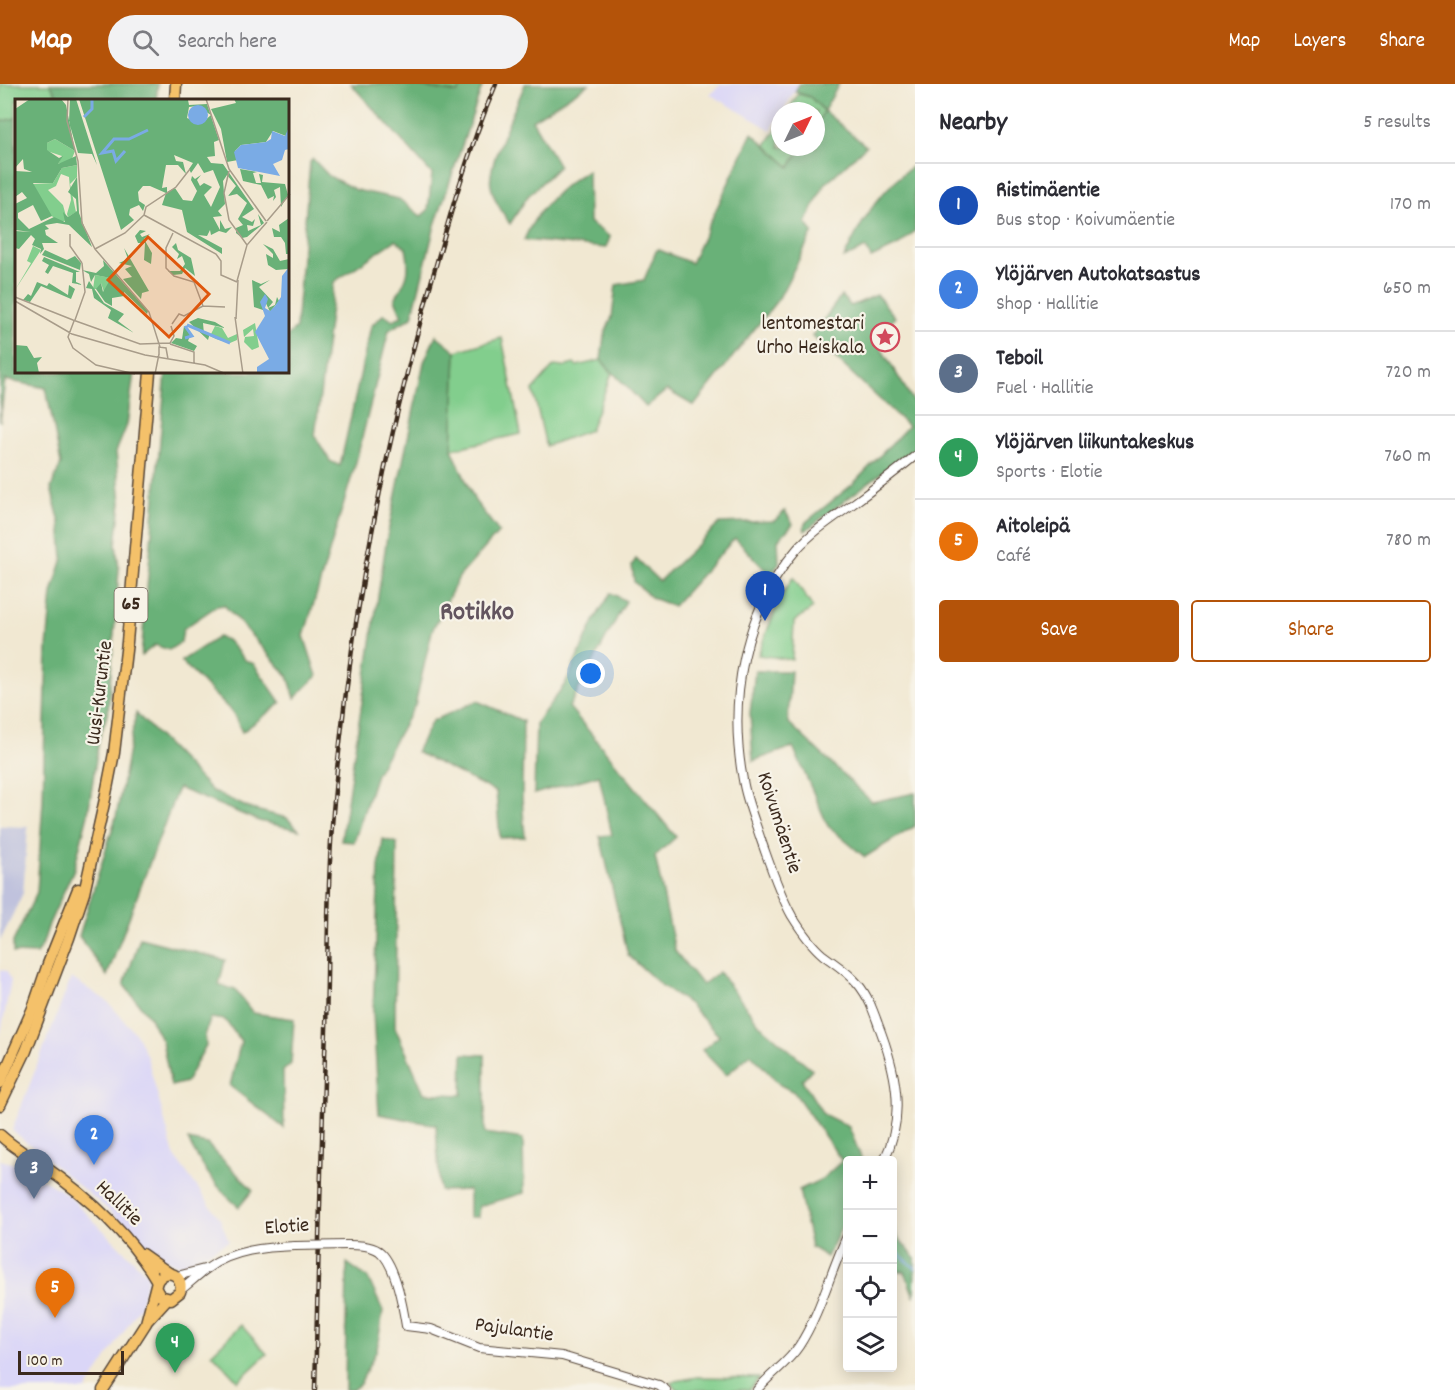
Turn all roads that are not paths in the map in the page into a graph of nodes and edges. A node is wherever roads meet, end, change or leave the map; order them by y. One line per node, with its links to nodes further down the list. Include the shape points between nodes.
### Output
1 (176, 84): 2 (main road)
2 (175, 99)
3 (150, 374): 5 (main road, Uusi-Kuruntie / 65, via 128,642 105,799)
4 (915, 456): 10 (street, Koivumäentie, via 796,550 757,616 739,683 742,779 772,871 792,916 807,937 866,995 890,1053 896,1110)
5 (87, 874): 6 (main road, Uusi-Kuruntie / 65); 7 (main road, Uusi-Kuruntie / 65, via 44,1006)
6 (0, 1083)
7 (0, 1105)
8 (0, 1135): 9 (main road, Hallitie)
9 (5, 1144): 13 (main road, Hallitie, via 78,1193)
10 (886, 1156)
11 (843, 1246): 22 (street, via 795,1352)
12 (373, 1248): 14 (street, Elotie, bridge, via 295,1246 246,1252); 21 (street, Pajulantie, via 388,1263 406,1326 431,1329 479,1348 562,1356)
13 (139, 1252): 15 (main road, Hallitie); 16 (main road, Hallitie)
14 (208, 1268): 15 (street, Elotie); 17 (street, Elotie)
15 (173, 1275): 16 (main road, via 164,1274); 17 (main road)
16 (156, 1285): 18 (main road, via 160,1296); 19 (main road)
17 (182, 1289): 18 (main road)
18 (167, 1299): 19 (main road)
19 (146, 1323): 20 (main road)
20 (103, 1390)
21 (666, 1390)
22 (757, 1390)

